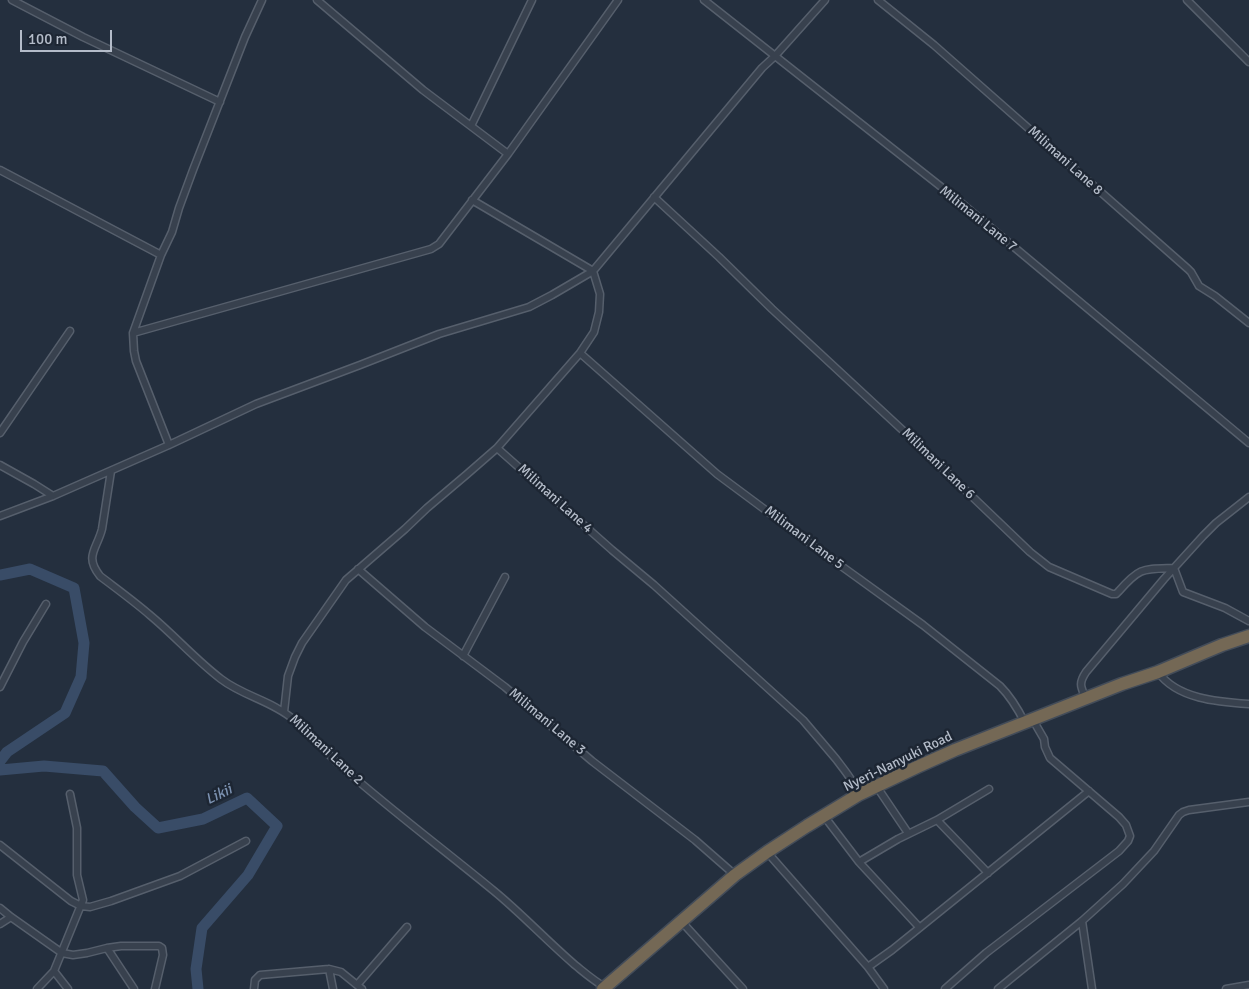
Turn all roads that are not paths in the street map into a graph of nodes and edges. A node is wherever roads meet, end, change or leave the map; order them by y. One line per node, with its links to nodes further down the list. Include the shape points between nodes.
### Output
1 (12, 0): 12 (street)
2 (262, 0): 12 (street)
3 (317, 0): 13 (street, via 423,90)
4 (532, 0): 13 (street)
5 (618, 0): 14 (street)
6 (704, 0): 10 (street, Milimani Lane 7)
7 (825, 0): 10 (street)
8 (878, 0): 20 (street, Milimani Lane 8, via 934,45 1188,269 1199,286)
9 (1190, 1): 11 (street)
10 (775, 56): 16 (street); 25 (street, Milimani Lane 7, via 954,197)
11 (1249, 62)
12 (220, 102): 18 (street)
13 (472, 126): 14 (street)
14 (508, 154): 17 (street)
15 (0, 170): 18 (street)
16 (654, 197): 19 (street); 33 (street, Milimani Lane 6, via 1044,563 1112,594 1116,594 1139,572)
17 (472, 200): 19 (street); 22 (street, via 443,240 431,249)
18 (161, 255): 22 (street)
19 (592, 271): 23 (street, via 600,294 599,312 594,332); 26 (street, via 529,308 439,334 256,404)
20 (1249, 323)
21 (70, 332): 24 (street)
22 (133, 333): 26 (street, via 136,361)
23 (580, 353): 27 (street); 45 (street, Milimani Lane 5, via 718,474 1000,686)
24 (0, 433)
25 (1249, 443)
26 (169, 445): 29 (street)
27 (497, 448): 34 (street); 50 (street, Milimani Lane 4, via 803,720 850,778)
28 (0, 465): 30 (street)
29 (111, 471): 30 (street); 44 (street, Milimani Lane 2, via 101,536 92,555 95,570 222,680)
30 (54, 496): 32 (street)
31 (1249, 497): 33 (street, via 1216,523)
32 (0, 516)
33 (1174, 568): 37 (street, via 1183,592); 42 (street, via 1083,676 1081,686)
34 (358, 569): 39 (street, Milimani Lane 3); 44 (street, via 346,580 302,643 288,676)
35 (505, 577): 39 (street)
36 (46, 604): 41 (street)
37 (1249, 621)
38 (1249, 636): 40 (highway, Nyeri-Nanyuki Road)
39 (463, 656): 60 (street, Milimani Lane 3)
40 (1158, 672): 42 (highway, Nyeri-Nanyuki Road); 43 (street, via 1166,682 1185,692 1213,701)
41 (0, 687)
42 (1086, 699): 45 (highway, Nyeri-Nanyuki Road)
43 (1249, 704)
44 (284, 712): 76 (street, Milimani Lane 2, via 365,787 495,891)
45 (1029, 721): 46 (highway, Nyeri-Nanyuki Road, via 955,750); 48 (street, Milimani Lane 5, via 1044,739 1050,758)
46 (876, 787): 50 (highway, Nyeri-Nanyuki Road); 54 (street)
47 (989, 789): 53 (street)
48 (1089, 791): 59 (street); 85 (street, Milimani Lane 5, via 1119,816 1130,836 1128,841)
49 (70, 794): 61 (street, via 77,828 76,868)
50 (858, 795): 52 (highway, Nyeri-Nanyuki Road)
51 (1249, 802): 65 (street, via 1183,812 1154,851)
52 (824, 816): 57 (highway, Nyeri-Nanyuki Road); 58 (street)
53 (937, 820): 54 (street); 59 (street)
54 (908, 833): 58 (street)
55 (246, 841): 61 (street, via 180,876 97,906)
56 (0, 845): 61 (street, via 70,901)
57 (767, 852): 60 (highway, Nyeri-Nanyuki Road); 71 (street)
58 (859, 862): 68 (street)
59 (988, 873): 68 (street)
60 (735, 875): 64 (highway, Nyeri-Nanyuki Road)
61 (81, 906): 70 (street)
62 (0, 908): 63 (street)
63 (11, 917): 66 (street); 70 (street)
64 (681, 921): 76 (highway, Nyeri-Nanyuki Road); 83 (street)
65 (1082, 922): 86 (street); 87 (street)
66 (0, 924)
67 (407, 927): 75 (street)
68 (919, 927): 71 (street)
69 (107, 948): 70 (street, via 87,954); 79 (street); 80 (street, via 153,945 162,948)
70 (62, 953): 73 (street)
71 (868, 967): 84 (street)
72 (329, 969): 75 (street, via 341,972); 81 (street, via 260,975 255,980); 82 (street)
73 (54, 971): 77 (street); 78 (street)
74 (1249, 985): 88 (street)
75 (359, 987)
76 (604, 988)
77 (37, 989)
78 (68, 989)
79 (134, 989)
80 (155, 989)
81 (254, 989)
82 (333, 989)
83 (743, 989)
84 (884, 989)
85 (945, 989)
86 (998, 989)
87 (1092, 989)
88 (1226, 989)

